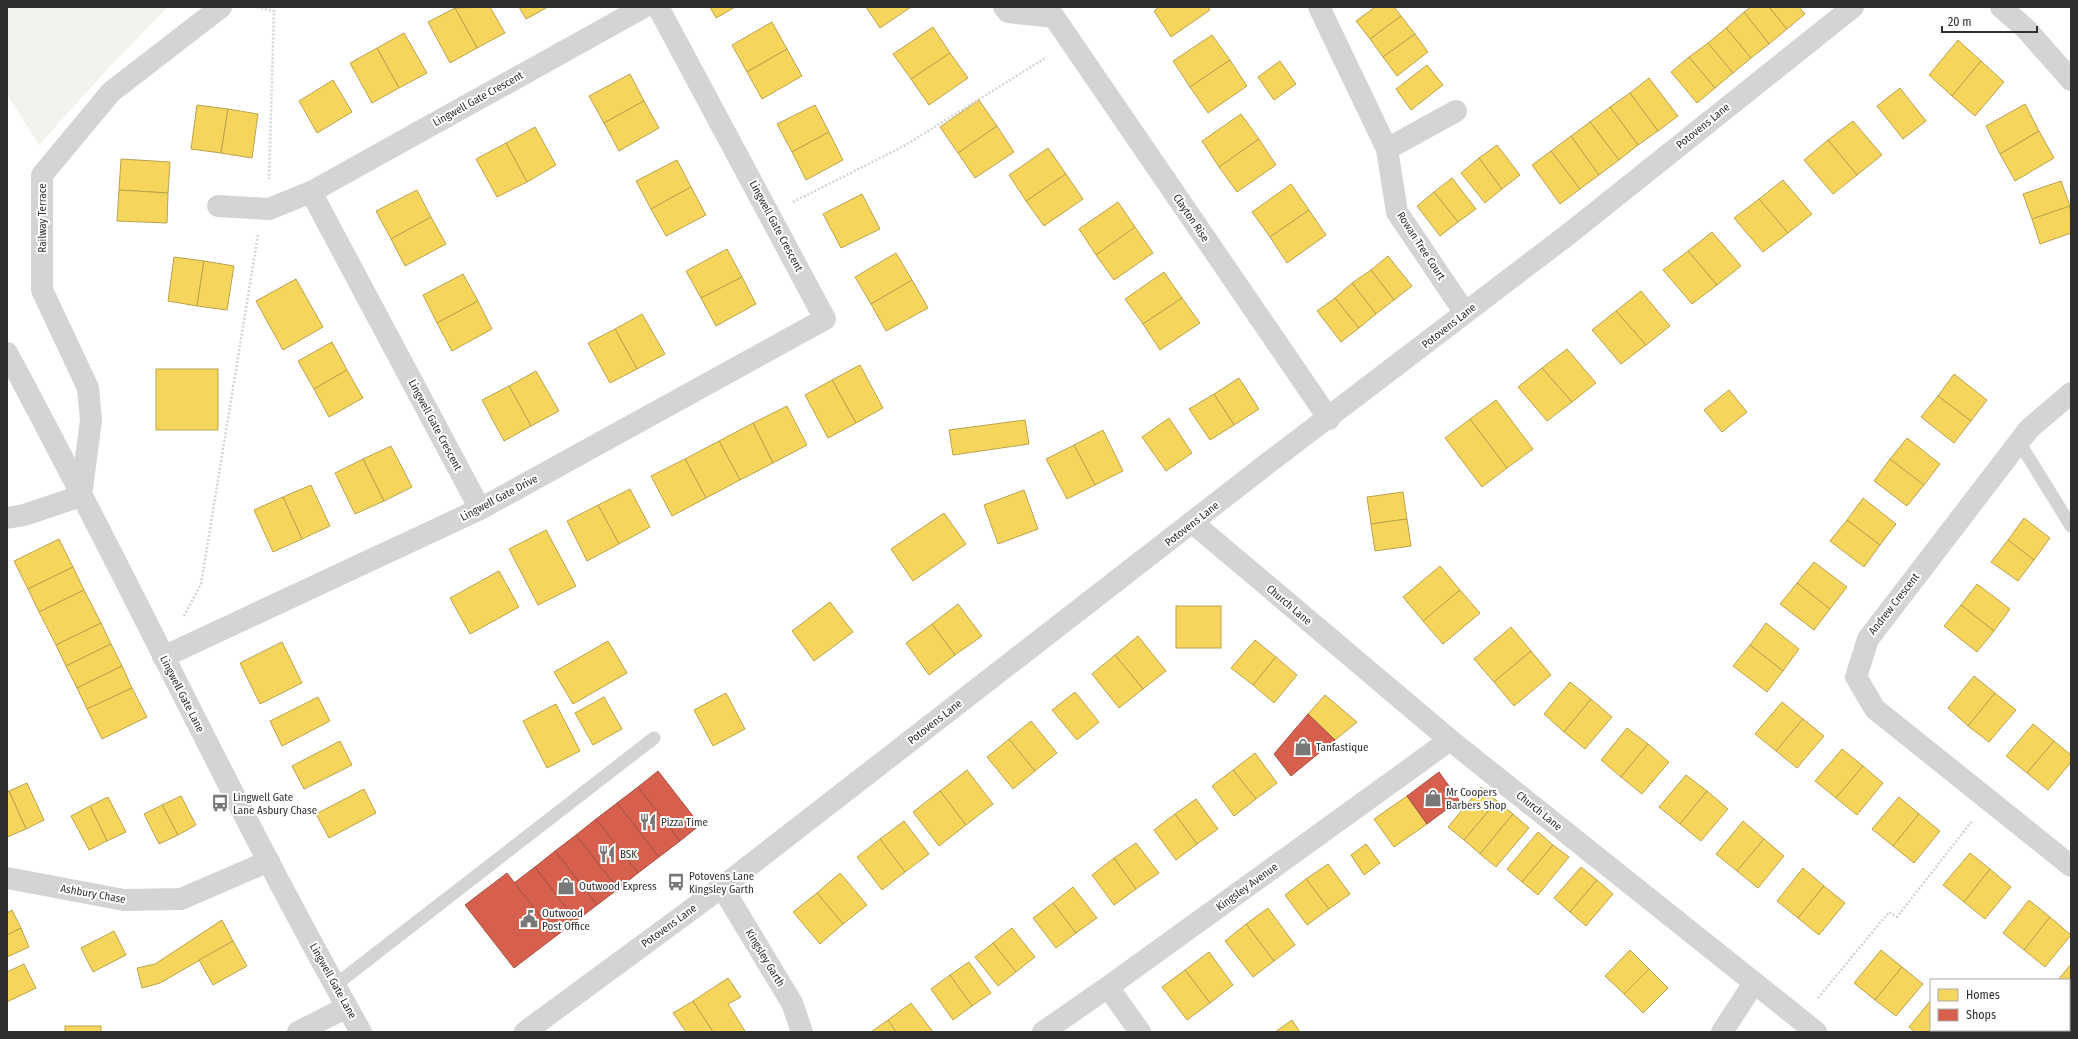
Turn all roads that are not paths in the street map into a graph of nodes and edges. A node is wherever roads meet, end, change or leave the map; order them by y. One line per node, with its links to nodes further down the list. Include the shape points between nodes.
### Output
1 (221, 7): 20 (street, Railway Terrace, via 111,92 42,175 42,290 88,388 91,420)
2 (644, 7): 12 (street, Lingwell Gate Crescent)
3 (658, 7): 15 (street, Lingwell Gate Crescent)
4 (1004, 7): 8 (street, Clayton Rise, via 1008,12)
5 (1320, 7): 11 (street, Rowan Tree Court)
6 (1852, 7): 14 (street, Potovens Lane, via 1570,233)
7 (2001, 7): 9 (street, via 2026,29)
8 (1055, 12): 18 (street, Clayton Rise, via 1071,42)
9 (2071, 80)
10 (1456, 110): 11 (street)
11 (1387, 149): 14 (street, Rowan Tree Court, via 1397,212)
12 (311, 192): 13 (street, Lingwell Gate Crescent, via 269,208); 21 (street, Lingwell Gate Crescent)
13 (218, 206)
14 (1465, 313): 18 (street, Potovens Lane)
15 (825, 319): 21 (street, Lingwell Gate Drive)
16 (7, 353): 20 (street, Lingwell Gate Lane)
17 (2071, 393): 19 (street, Andrew Crescent, via 2029,429)
18 (1329, 419): 23 (street, Potovens Lane, via 1272,460)
19 (2019, 442): 24 (lane); 29 (street, Andrew Crescent, via 1868,639 1856,676 1875,709)
20 (81, 496): 22 (street); 25 (street, Lingwell Gate Lane)
21 (480, 509): 25 (street, Lingwell Gate Drive)
22 (7, 518)
23 (1193, 523): 27 (street, Church Lane); 31 (street, Potovens Lane)
24 (2071, 526)
25 (163, 657): 28 (street, Lingwell Gate Lane)
26 (654, 738): 33 (lane)
27 (1450, 740): 32 (street, Church Lane); 34 (street, Kingsley Avenue)
28 (268, 861): 30 (street, Ashbury Chase, via 181,899 124,900); 33 (street, Lingwell Gate Lane)
29 (2071, 866)
30 (7, 878)
31 (722, 887): 39 (street, Potovens Lane); 40 (street, Kingsley Garth, via 792,1003)
32 (1754, 983): 36 (street, Church Lane); 43 (street)
33 (334, 986): 35 (street, Lingwell Gate Lane)
34 (1108, 987): 41 (street, Kingsley Avenue); 42 (street)
35 (347, 1008): 37 (street); 38 (street, Lingwell Gate Lane)
36 (1808, 1026)
37 (298, 1032)
38 (361, 1032)
39 (524, 1032)
40 (802, 1032)
41 (1043, 1032)
42 (1140, 1032)
43 (1722, 1032)

